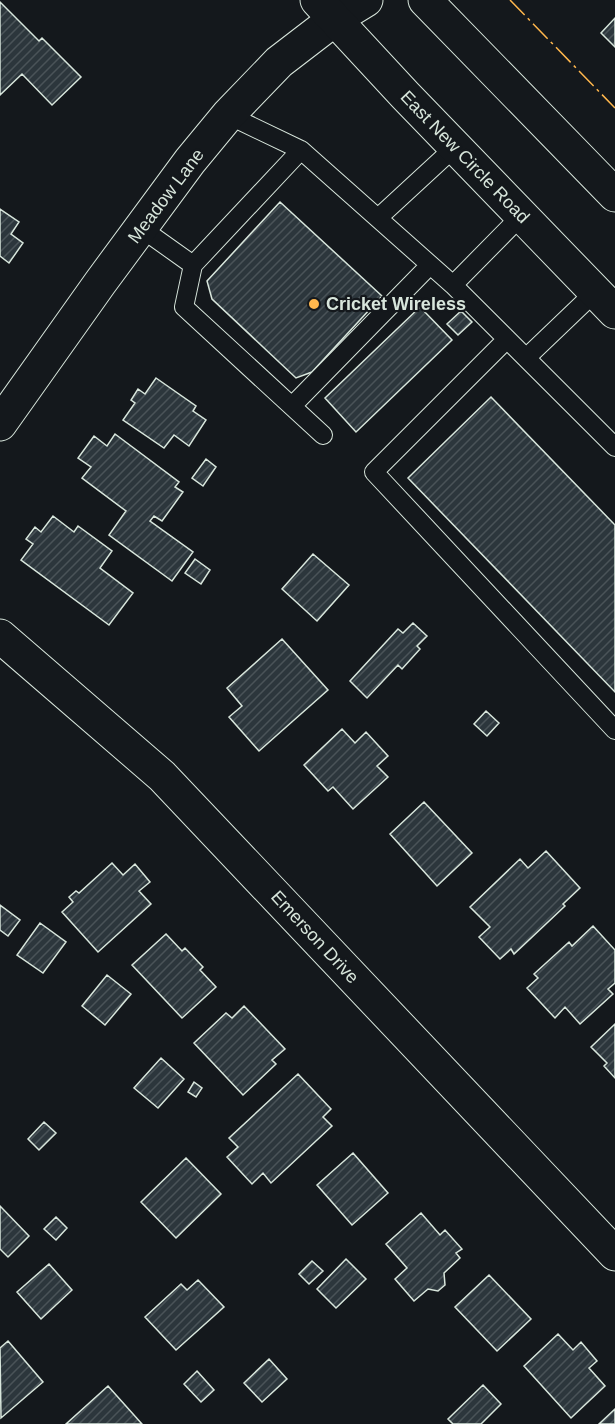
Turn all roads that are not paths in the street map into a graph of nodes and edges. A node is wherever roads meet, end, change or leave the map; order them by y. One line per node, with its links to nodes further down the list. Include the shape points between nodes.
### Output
1 (366, 0): 3 (main road, Meadow Lane)
2 (425, 0): 7 (main road)
3 (326, 9): 4 (main road, Meadow Lane); 5 (main road, East New Circle Road)
4 (228, 115): 6 (lane); 10 (main road, Meadow Lane)
5 (455, 147): 8 (main road, East New Circle Road); 9 (lane)
6 (301, 150): 9 (lane); 12 (lane)
7 (615, 195)
8 (522, 215): 13 (lane); 14 (main road, East New Circle Road)
9 (378, 218): 11 (lane)
10 (141, 228): 12 (lane); 18 (main road, Meadow Lane)
11 (430, 265): 13 (lane); 17 (lane)
12 (193, 266): 17 (lane, via 184,307)
13 (453, 285): 15 (lane)
14 (605, 302): 16 (lane)
15 (507, 339): 16 (lane); 22 (lane, via 374,472)
16 (526, 358): 20 (lane)
17 (292, 406): 19 (lane)
18 (0, 424)
19 (323, 435)
20 (615, 447)
21 (0, 636): 23 (main road, Emerson Drive, via 162,776)
22 (615, 729)
23 (615, 1254)

